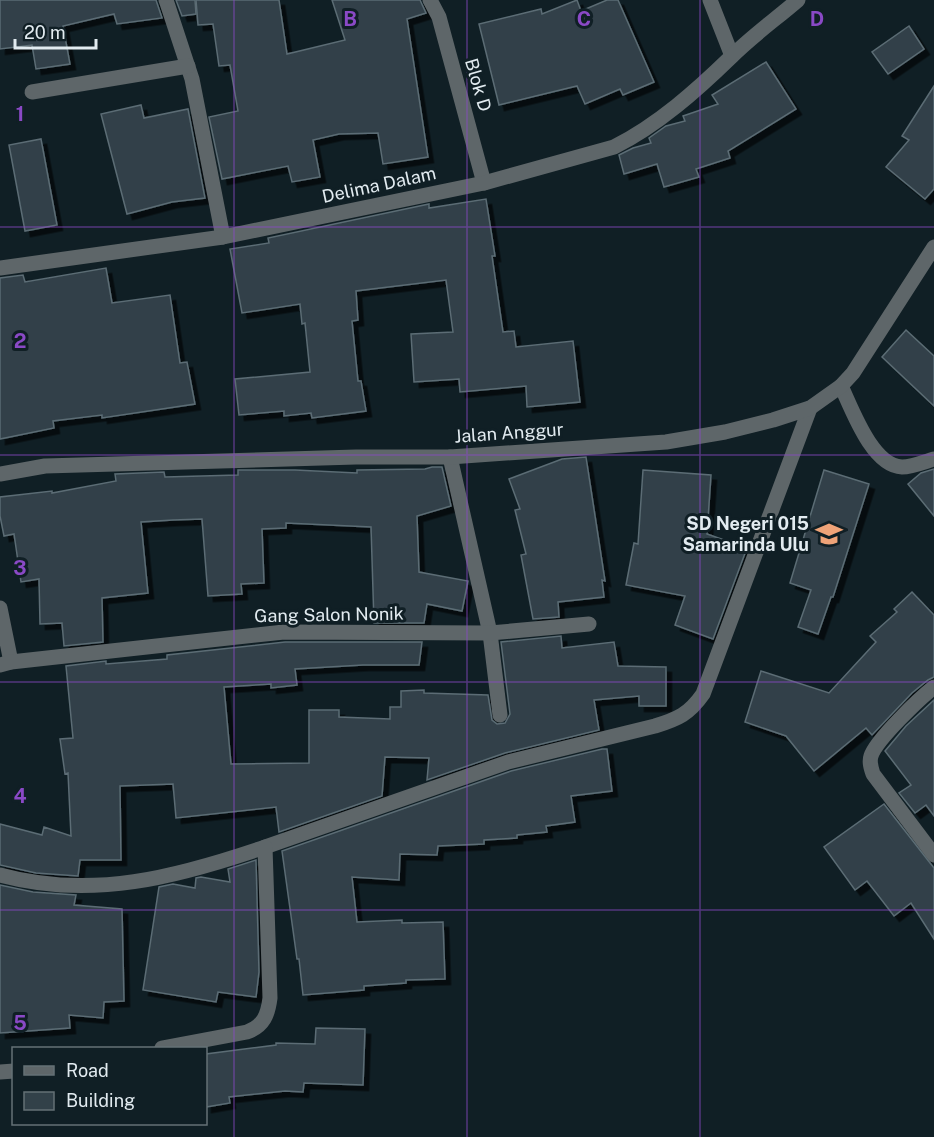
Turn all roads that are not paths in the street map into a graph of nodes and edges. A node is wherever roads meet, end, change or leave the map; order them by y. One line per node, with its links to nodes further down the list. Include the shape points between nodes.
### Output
1 (166, 0): 6 (street)
2 (430, 0): 8 (street, Blok D, via 442,28)
3 (710, 0): 5 (street)
4 (798, 0): 5 (street, Delima Dalam)
5 (732, 56): 8 (street, Delima Dalam, via 630,139 614,147)
6 (188, 66): 7 (street); 9 (street)
7 (32, 92)
8 (484, 183): 9 (street, Delima Dalam)
9 (223, 237): 11 (street, Delima Dalam)
10 (934, 247): 12 (street, Jalan Anggur)
11 (0, 268)
12 (842, 386): 13 (street, Jalan Anggur); 15 (street, via 864,435 886,461 901,467)
13 (810, 408): 14 (street, Jalan Anggur, via 725,432 666,442); 23 (street, via 703,694 692,709 656,726 508,762)
14 (450, 457): 16 (street, Jalan Anggur, via 69,465); 19 (street)
15 (934, 459)
16 (0, 474)
17 (0, 608): 20 (street)
18 (589, 624): 19 (street, Gang Salon Nonik)
19 (490, 633): 20 (street, Gang Salon Nonik, via 284,632); 22 (street)
20 (6, 664)
21 (934, 687): 24 (street, via 876,747 870,765)
22 (500, 715)
23 (265, 847): 25 (street, via 211,866 106,886 69,886); 26 (street, via 270,998 265,1019 247,1032)
24 (934, 855)
25 (0, 875)
26 (167, 1047)

